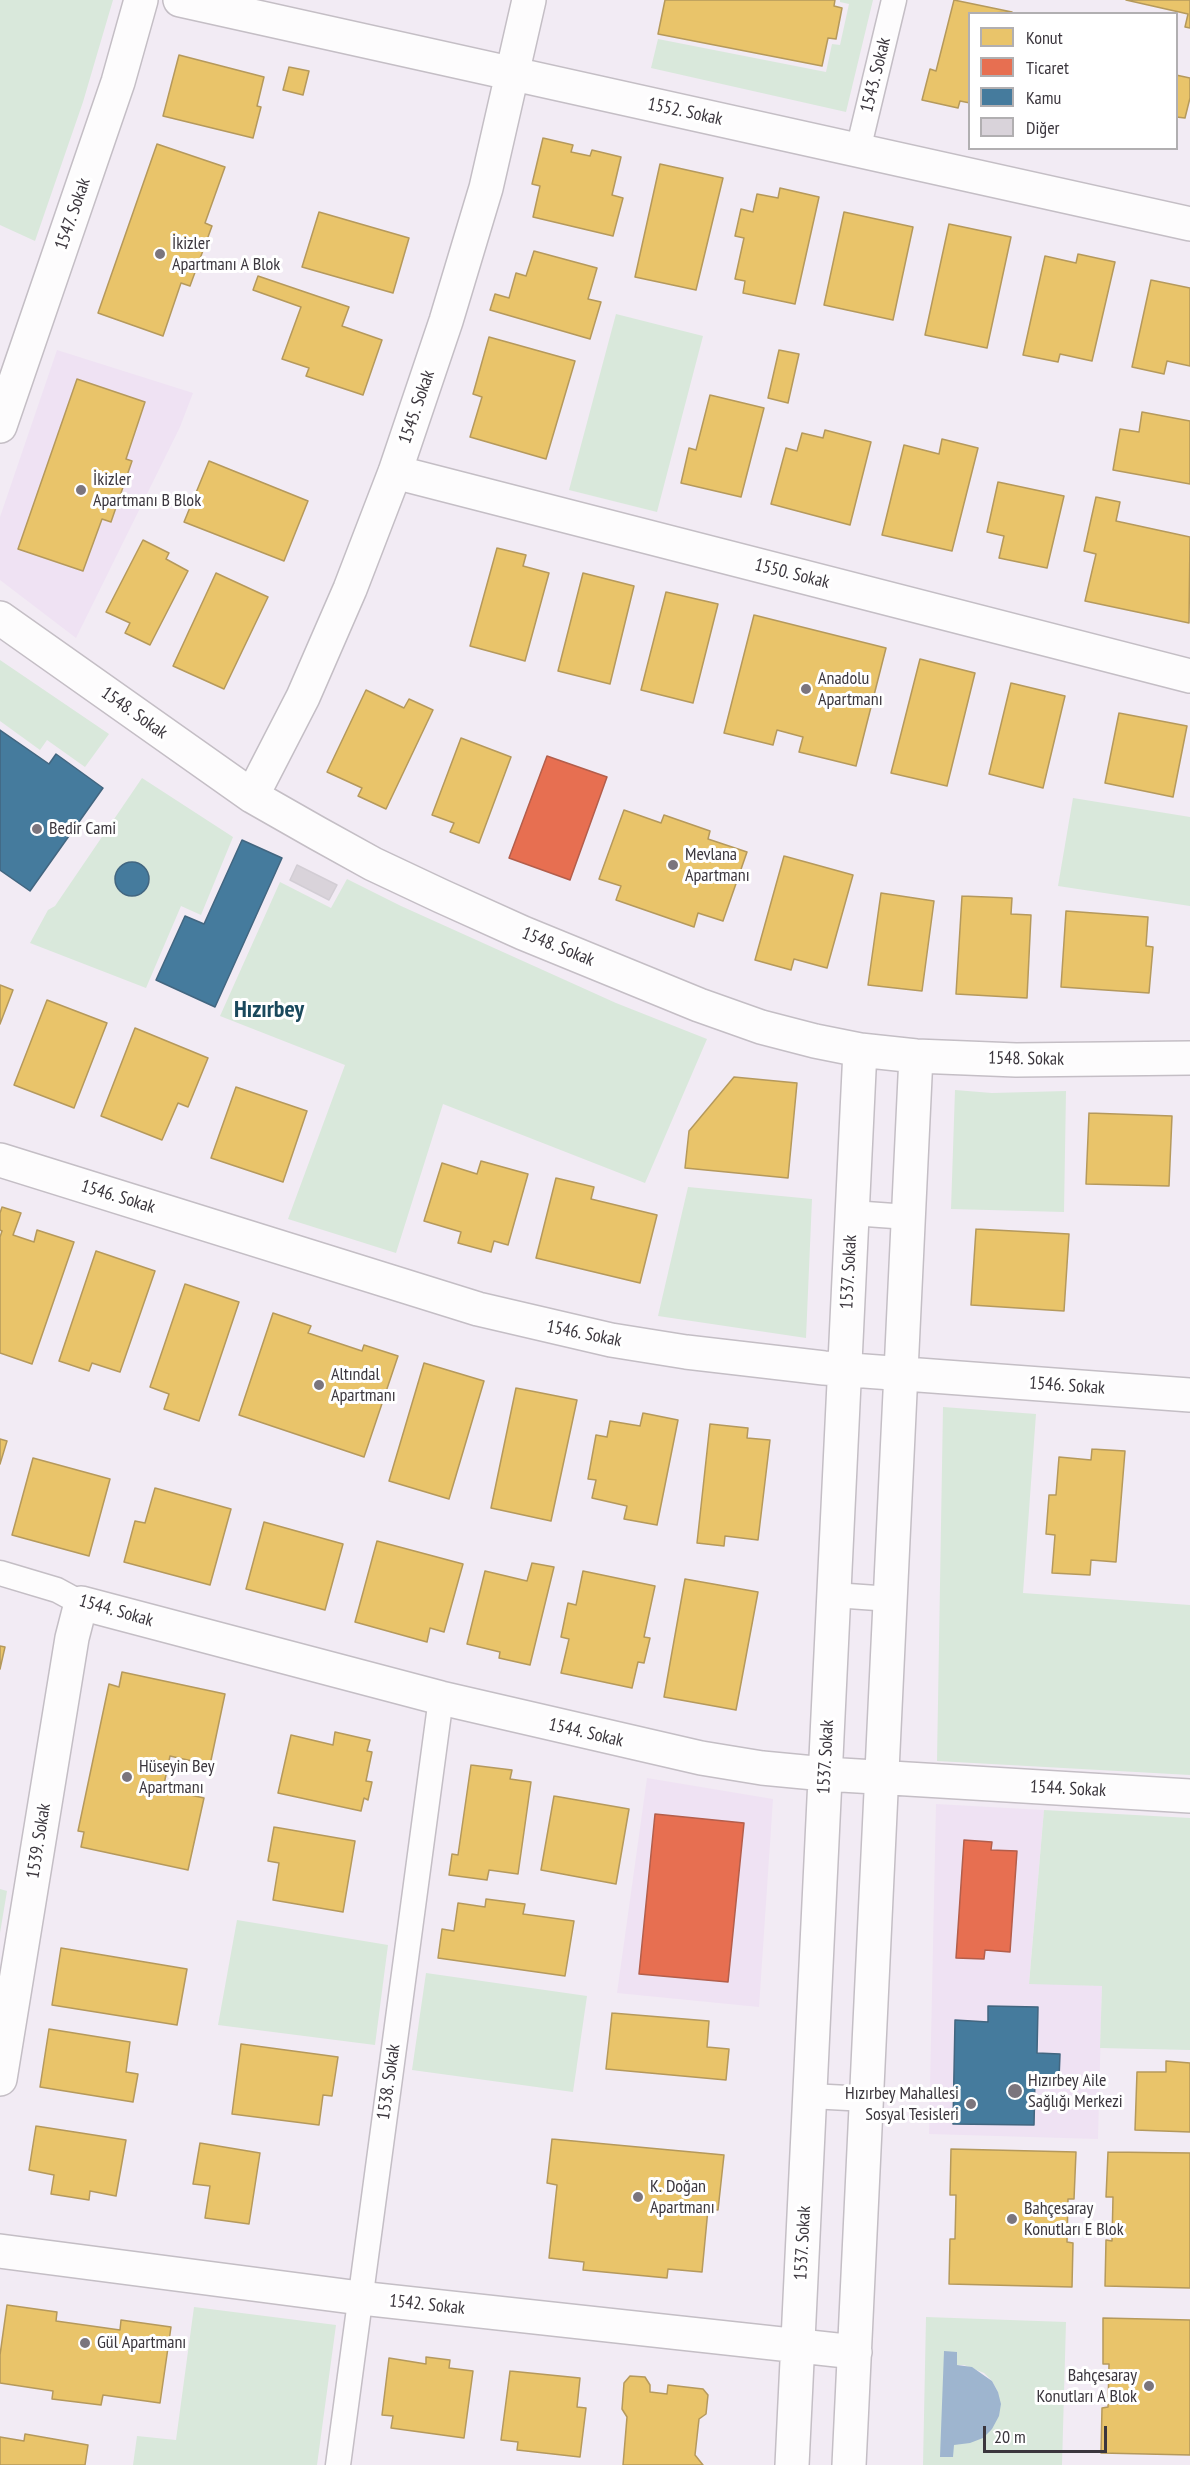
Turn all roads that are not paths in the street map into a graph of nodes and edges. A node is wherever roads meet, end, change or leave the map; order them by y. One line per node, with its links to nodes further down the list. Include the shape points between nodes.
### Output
1 (141, 0): 8 (street, 1547. Sokak, via 118,82)
2 (180, 0): 5 (street, 1552. Sokak)
3 (529, 0): 5 (street, 1545. Sokak)
4 (894, 0): 6 (lane, 1543. Sokak)
5 (514, 74): 6 (street, 1552. Sokak); 9 (street, 1545. Sokak, via 486,188)
6 (858, 150): 7 (street, 1552. Sokak)
7 (1190, 224)
8 (0, 426)
9 (395, 472): 11 (street, 1550. Sokak); 12 (street, 1545. Sokak, via 308,686)
10 (0, 618): 12 (street, 1548. Sokak)
11 (1190, 676)
12 (252, 796): 13 (street, 1548. Sokak, via 373,864 523,933 761,1027)
13 (860, 1050): 14 (street, 1548. Sokak); 17 (street, 1537. Sokak)
14 (916, 1056): 15 (street, 1548. Sokak, via 1016,1060); 18 (street)
15 (1190, 1056)
16 (0, 1160): 19 (street, 1546. Sokak, via 541,1326 686,1352)
17 (852, 1213): 18 (lane); 19 (street, 1537. Sokak)
18 (908, 1217): 20 (street)
19 (844, 1370): 20 (street, 1546. Sokak); 23 (street, 1537. Sokak)
20 (901, 1374): 21 (street, 1546. Sokak); 24 (street)
21 (1190, 1395)
22 (0, 1573): 25 (lane, 1544. Sokak, via 57,1590)
23 (834, 1594): 24 (lane); 27 (street, 1537. Sokak)
24 (891, 1599): 28 (street)
25 (81, 1603): 26 (street, 1544. Sokak); 30 (street, 1539. Sokak, via 72,1638)
26 (441, 1698): 27 (street, 1544. Sokak, via 701,1758); 34 (lane, 1538. Sokak)
27 (825, 1774): 28 (street, 1544. Sokak); 31 (street, 1537. Sokak)
28 (882, 1778): 29 (street, 1544. Sokak); 32 (street)
29 (1190, 1796)
30 (0, 2079)
31 (810, 2096): 32 (lane); 35 (street, 1537. Sokak)
32 (867, 2099): 36 (street)
33 (0, 2250): 34 (street, 1542. Sokak)
34 (360, 2298): 35 (street, 1542. Sokak); 37 (lane, 1538. Sokak)
35 (798, 2346): 36 (street, 1542. Sokak); 38 (street, 1537. Sokak)
36 (855, 2352): 39 (street)
37 (338, 2465)
38 (792, 2465)
39 (849, 2465)

